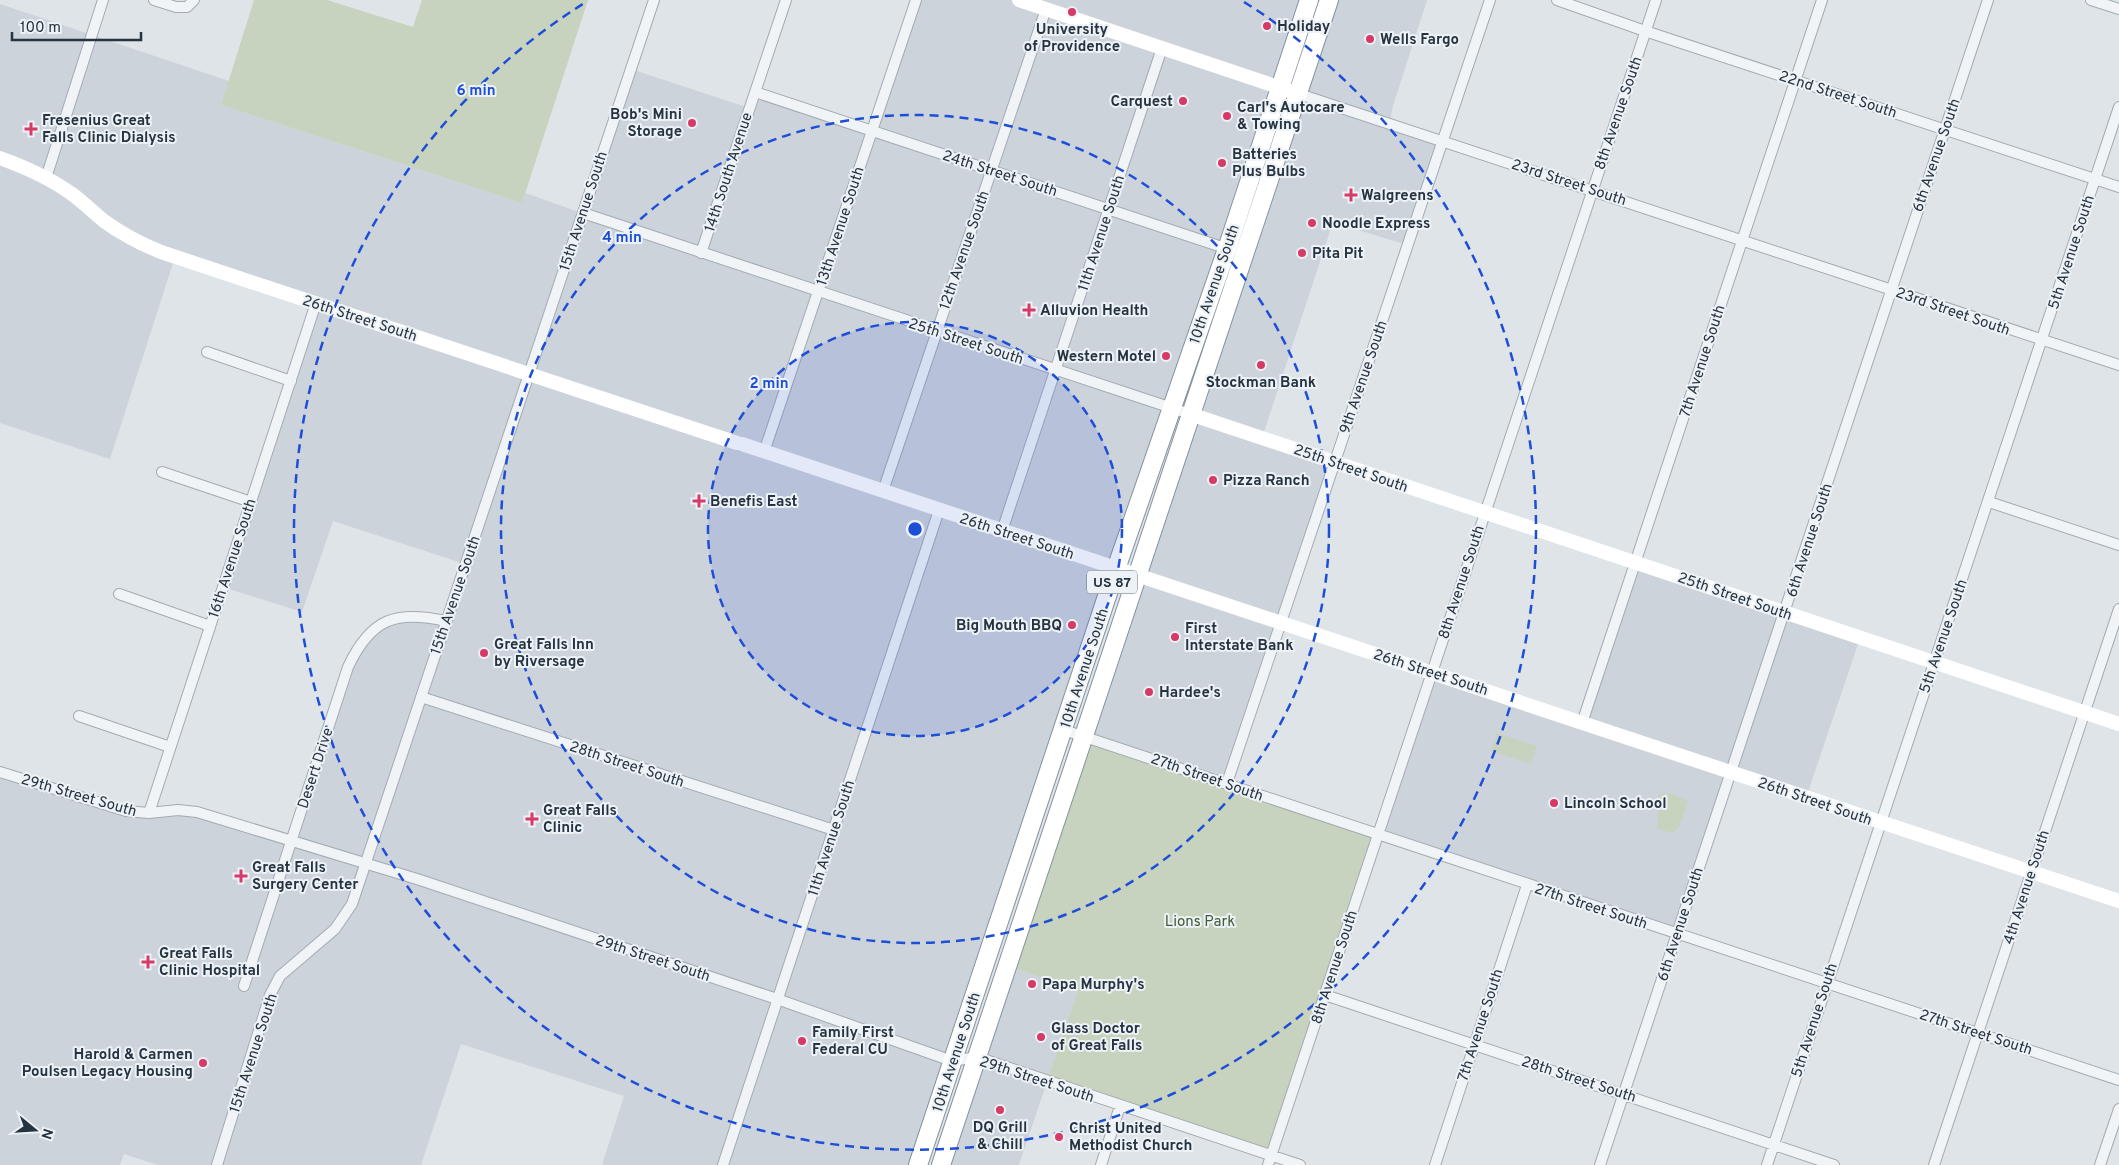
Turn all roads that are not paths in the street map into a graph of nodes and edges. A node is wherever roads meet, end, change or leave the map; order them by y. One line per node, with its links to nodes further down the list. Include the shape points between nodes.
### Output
1 (103, 0): 30 (street)
2 (154, 0): 3 (street, via 176,7 187,7)
3 (194, 0)
4 (654, 0): 35 (street, 15th Avenue South)
5 (786, 0): 22 (street, 14th South Avenue)
6 (916, 0): 25 (street, 13th Avenue South)
7 (1019, 0): 16 (street, 23rd Street South)
8 (1309, 0): 21 (highway, 10th Avenue South / US 87)
9 (1329, 0): 23 (highway, 10th Avenue South / US 87)
10 (1490, 0): 27 (street, 9th Avenue South)
11 (1557, 0): 18 (street, 22nd Street South)
12 (1656, 0): 18 (street, 8th Avenue South)
13 (1822, 0): 20 (street, 7th Avenue South)
14 (1988, 0): 26 (street, 6th Avenue South)
15 (2091, 0): 17 (street)
16 (1046, 9): 19 (street, 23rd Street South); 29 (street, 12th Avenue South)
17 (2119, 9)
18 (1645, 31): 20 (street, 22nd Street South); 33 (street, 8th Avenue South)
19 (1162, 48): 21 (street, 23rd Street South); 34 (street, 11th Avenue South)
20 (1796, 80): 26 (street, 22nd Street South); 36 (street, 7th Avenue South)
21 (1280, 87): 23 (street, 23rd Street South); 37 (highway, 10th Avenue South / US 87)
22 (755, 92): 25 (street, 24th Street South); 38 (street, 14th South Avenue)
23 (1299, 94): 27 (street, 23rd Street South); 39 (highway, 10th Avenue South / US 87)
24 (2119, 107): 31 (street, 5th Avenue South)
25 (872, 130): 29 (street, 24th Street South); 41 (street, 13th Avenue South)
26 (1945, 130): 31 (street, 22nd Street South); 40 (street, 6th Avenue South)
27 (1442, 140): 33 (street, 23rd Street South); 53 (street, 9th Avenue South)
28 (0, 158): 30 (street, 26th Street South)
29 (991, 170): 34 (street, 24th Street South); 43 (street, 12th Avenue South)
30 (46, 178): 42 (street, 26th Street South, via 143,245)
31 (2095, 179): 32 (street, 22nd Street South); 44 (street, 5th Avenue South)
32 (2119, 187)
33 (1592, 190): 36 (street, 23rd Street South); 59 (street, 8th Avenue South)
34 (1110, 210): 37 (street, 24th Street South); 47 (street, 11th Avenue South)
35 (582, 214): 38 (street, 25th Street South); 48 (street, 15th Avenue South)
36 (1742, 240): 40 (street, 23rd Street South); 62 (street, 7th Avenue South)
37 (1227, 249): 39 (street, 24th Street South); 50 (highway, 10th Avenue South / US 87)
38 (701, 253): 41 (street, 25th Street South)
39 (1245, 256): 51 (highway, 10th Avenue South / US 87)
40 (1891, 290): 44 (street, 23rd Street South); 67 (street, 6th Avenue South)
41 (818, 293): 43 (street, 25th Street South); 52 (street, 13th Avenue South)
42 (316, 304): 48 (street, 26th Street South); 49 (street, 16th Avenue South)
43 (936, 330): 47 (street, 25th Street South); 55 (street, 12th Avenue South)
44 (2042, 341): 46 (street, 23rd Street South); 57 (street, 5th Avenue South)
45 (206, 352): 49 (street)
46 (2119, 365)
47 (1055, 371): 50 (street, 25th Street South); 60 (street, 11th Avenue South)
48 (529, 374): 52 (street, 26th Street South); 68 (street, 15th Avenue South)
49 (290, 381): 56 (street, 16th Avenue South)
50 (1171, 409): 51 (street, 25th Street South); 63 (highway, 10th Avenue South / US 87)
51 (1190, 414): 53 (street, 25th Street South); 64 (highway, 10th Avenue South / US 87)
52 (764, 452): 55 (street, 26th Street South)
53 (1334, 462): 59 (street, 25th Street South); 69 (street, 9th Avenue South)
54 (162, 472): 56 (street)
55 (883, 491): 58 (street, 26th Street South)
56 (251, 502): 70 (street, 16th Avenue South)
57 (1989, 502): 61 (street); 71 (street, 5th Avenue South)
58 (939, 510): 60 (street, 26th Street South); 86 (street, 11th Avenue South)
59 (1484, 512): 62 (street, 25th Street South); 72 (street, 8th Avenue South)
60 (1002, 531): 63 (street, 26th Street South)
61 (2119, 545)
62 (1636, 563): 67 (street, 25th Street South); 76 (street, 7th Avenue South)
63 (1116, 569): 64 (street, 26th Street South); 78 (highway, 10th Avenue South / US 87)
64 (1136, 576): 69 (street, 26th Street South); 79 (highway, 10th Avenue South / US 87)
65 (119, 594): 70 (street)
66 (2119, 608): 74 (street, 4th Avenue South)
67 (1785, 613): 71 (street, 25th Street South); 82 (street, 6th Avenue South)
68 (446, 621): 73 (street, 15th Avenue South); 88 (street, Desert Drive, via 422,616 388,620 370,631 357,648)
69 (1281, 622): 72 (street, 26th Street South); 83 (street, 9th Avenue South)
70 (210, 626): 80 (street, 16th Avenue South)
71 (1933, 663): 74 (street, 25th Street South); 85 (street, 5th Avenue South)
72 (1431, 672): 76 (street, 26th Street South); 87 (street, 8th Avenue South)
73 (421, 697): 86 (street, 28th Street South); 89 (street, 15th Avenue South)
74 (2083, 712): 77 (street, 25th Street South); 90 (street, 4th Avenue South)
75 (78, 716): 80 (street)
76 (1582, 723): 82 (street, 26th Street South)
77 (2119, 724)
78 (1064, 730): 79 (street, 27th Street South); 101 (highway, 10th Avenue South / US 87)
79 (1083, 735): 83 (street, 27th Street South); 100 (highway, 10th Avenue South / US 87)
80 (170, 747): 84 (street, 16th Avenue South)
81 (0, 772): 84 (street, 29th Street South, via 126,811)
82 (1730, 772): 85 (street, 26th Street South); 93 (street, 6th Avenue South)
83 (1227, 783): 87 (street, 27th Street South)
84 (149, 814): 88 (street, 29th Street South, via 178,810 197,812)
85 (1881, 823): 90 (street, 26th Street South); 94 (street, 5th Avenue South)
86 (834, 830): 97 (street, 11th Avenue South)
87 (1378, 833): 91 (street, 27th Street South); 96 (street, 8th Avenue South)
88 (290, 842): 89 (street, 29th Street South); 95 (street, Desert Drive)
89 (365, 865): 97 (street, 29th Street South, via 417,879); 108 (street, 15th Avenue South, via 352,904 335,929 280,976 270,995)
90 (2030, 872): 92 (street, 26th Street South); 98 (street, 4th Avenue South)
91 (1527, 884): 93 (street, 27th Street South); 99 (street, 7th Avenue South)
92 (2119, 901)
93 (1677, 934): 94 (street, 27th Street South); 103 (street, 6th Avenue South)
94 (1827, 982): 98 (street, 27th Street South); 106 (street, 5th Avenue South)
95 (244, 986)
96 (1325, 995): 99 (street, 28th Street South); 107 (street, 8th Avenue South)
97 (777, 999): 101 (street, 29th Street South); 109 (street, 11th Avenue South)
98 (1978, 1032): 102 (street, 27th Street South); 118 (street, 4th Avenue South)
99 (1473, 1044): 103 (street, 28th Street South); 114 (street, 7th Avenue South)
100 (977, 1057): 101 (street, 29th Street South); 104 (street, 29th Street South); 111 (highway, 10th Avenue South / US 87)
101 (952, 1061): 110 (highway, 10th Avenue South / US 87)
102 (2119, 1080)
103 (1624, 1094): 106 (street, 28th Street South); 115 (street, 6th Avenue South)
104 (1120, 1106): 107 (street, 29th Street South); 112 (street)
105 (2119, 1109): 119 (street)
106 (1773, 1145): 116 (street, 5th Avenue South); 117 (street, 28th Street South)
107 (1269, 1160): 113 (street, 29th Street South)
108 (216, 1165)
109 (723, 1165)
110 (918, 1165)
111 (941, 1165)
112 (1101, 1165)
113 (1300, 1165)
114 (1434, 1165)
115 (1600, 1165)
116 (1766, 1165)
117 (1834, 1165)
118 (1934, 1165)
119 (2100, 1165)

